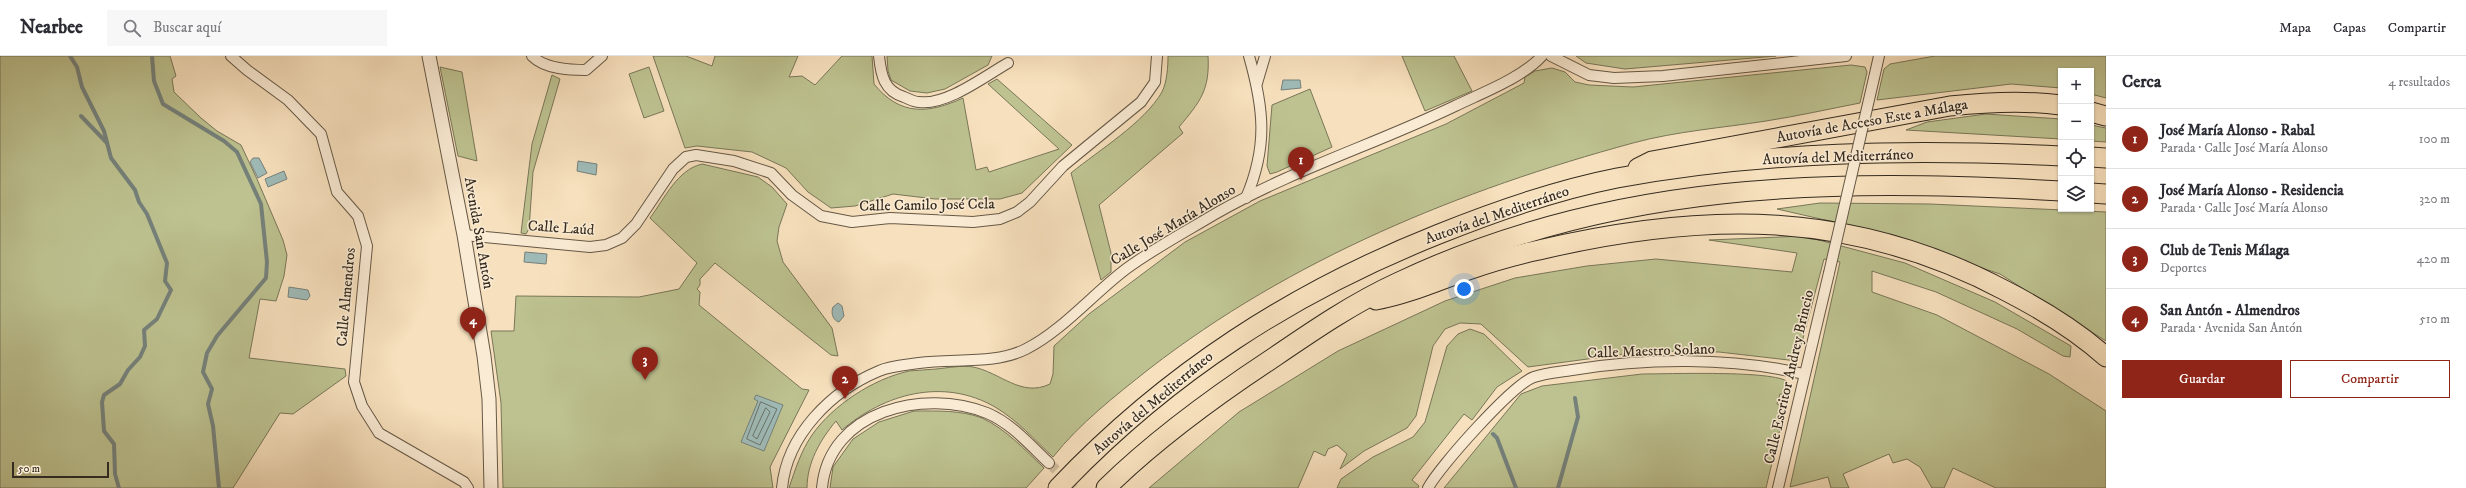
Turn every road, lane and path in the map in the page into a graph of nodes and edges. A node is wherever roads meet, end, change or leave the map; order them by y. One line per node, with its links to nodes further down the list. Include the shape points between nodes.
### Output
1 (231, 56): 32 (street, Calle Almendros, via 288,100 321,134 337,192 358,216 367,246 354,382 362,406 379,434 464,482)
2 (429, 56): 27 (street, Avenida San Antón)
3 (532, 56): 4 (street, via 559,69 576,70 586,70)
4 (602, 56)
5 (879, 56): 13 (street, via 884,84 900,96 919,102 933,102 948,97)
6 (1157, 56): 19 (street, Calle Camilo José Cela, via 1155,82 1141,102 1063,166 1030,202 1017,212 1000,219 973,222 890,218 852,222 821,216 792,195 771,173 706,155)
7 (1249, 56): 14 (street)
8 (1265, 56): 14 (street)
9 (1542, 56): 26 (street, Calle José María Alonso, via 1508,79 1447,110 1299,171)
10 (1551, 56): 11 (street, via 1589,75 1614,78 1663,76)
11 (1846, 56)
12 (1879, 56): 30 (street, Calle Escritor Andrey Brincio, bridge)
13 (1008, 63)
14 (1257, 83): 26 (street, via 1262,109 1263,141 1257,171)
15 (2058, 105): 22 (highway, Autovía de Acceso Este a Málaga, via 2025,101 1950,106 1652,161)
16 (2094, 113): 17 (highway)
17 (2106, 116)
18 (2058, 156): 22 (highway, Autovía del Mediterráneo, via 1828,154 1750,160)
19 (686, 157): 27 (street, Calle Laúd, via 672,169 636,224 622,238 606,245 590,247)
20 (2094, 157): 21 (highway)
21 (2106, 158)
22 (1617, 178): 36 (highway, Autovía del Mediterráneo, via 1538,198 1465,223 1329,282 1217,349 1192,368 1087,458)
23 (2058, 191): 28 (highway, Autovía del Mediterráneo, via 1934,185 1841,185 1788,187 1665,200 1513,237 1397,282)
24 (2094, 193): 25 (highway)
25 (2106, 194)
26 (1246, 198): 34 (street, Calle José María Alonso, via 1126,268 1071,316 1030,347 1014,354 920,363 880,370 854,384 821,409 806,426 783,474)
27 (464, 235): 33 (street, Avenida San Antón, via 489,399)
28 (1364, 302): 29 (highway, via 1403,295 1469,270 1536,250 1595,237 1684,225 1787,225 1831,230 1885,242 1979,276 2063,325); 37 (highway, Autovía del Mediterráneo, via 1336,316 1213,398)
29 (2106, 357)
30 (1804, 374): 38 (street, Calle Maestro Solano, via 1748,365 1691,362 1597,366 1533,377 1519,384 1504,398); 39 (street, Calle Escritor Andrey Brincio)
31 (1049, 463): 35 (street, via 1016,431 988,413 952,403 918,402 877,414 850,431 831,456 824,473)
32 (468, 488)
33 (491, 488)
34 (782, 488)
35 (822, 488)
36 (1058, 488)
37 (1106, 488)
38 (1428, 488)
39 (1778, 488)

